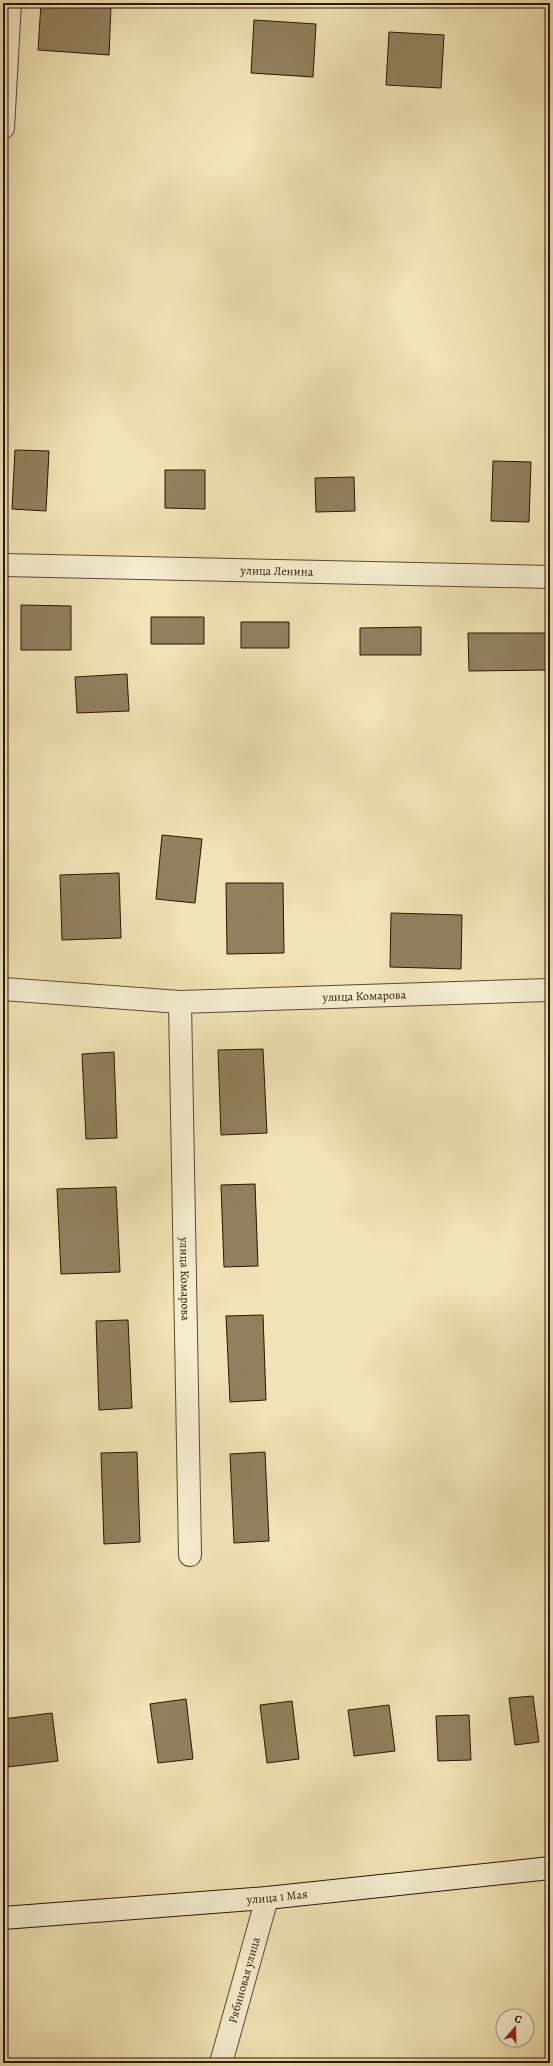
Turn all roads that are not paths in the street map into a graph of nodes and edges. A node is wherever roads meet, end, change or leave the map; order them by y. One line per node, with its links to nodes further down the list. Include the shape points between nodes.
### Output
1 (10, 3): 2 (street)
2 (3, 128)
3 (3, 565): 4 (street, улица Ленина)
4 (550, 577)
5 (3, 989): 7 (street, улица Комарова)
6 (550, 990): 7 (street, улица Комарова)
7 (180, 1002): 8 (street, улица Комарова)
8 (190, 1555)
9 (550, 1868): 10 (street, улица 1 Мая)
10 (267, 1898): 11 (street, улица 1 Мая); 12 (street, Рябиновая улица)
11 (3, 1918)
12 (221, 2063)

